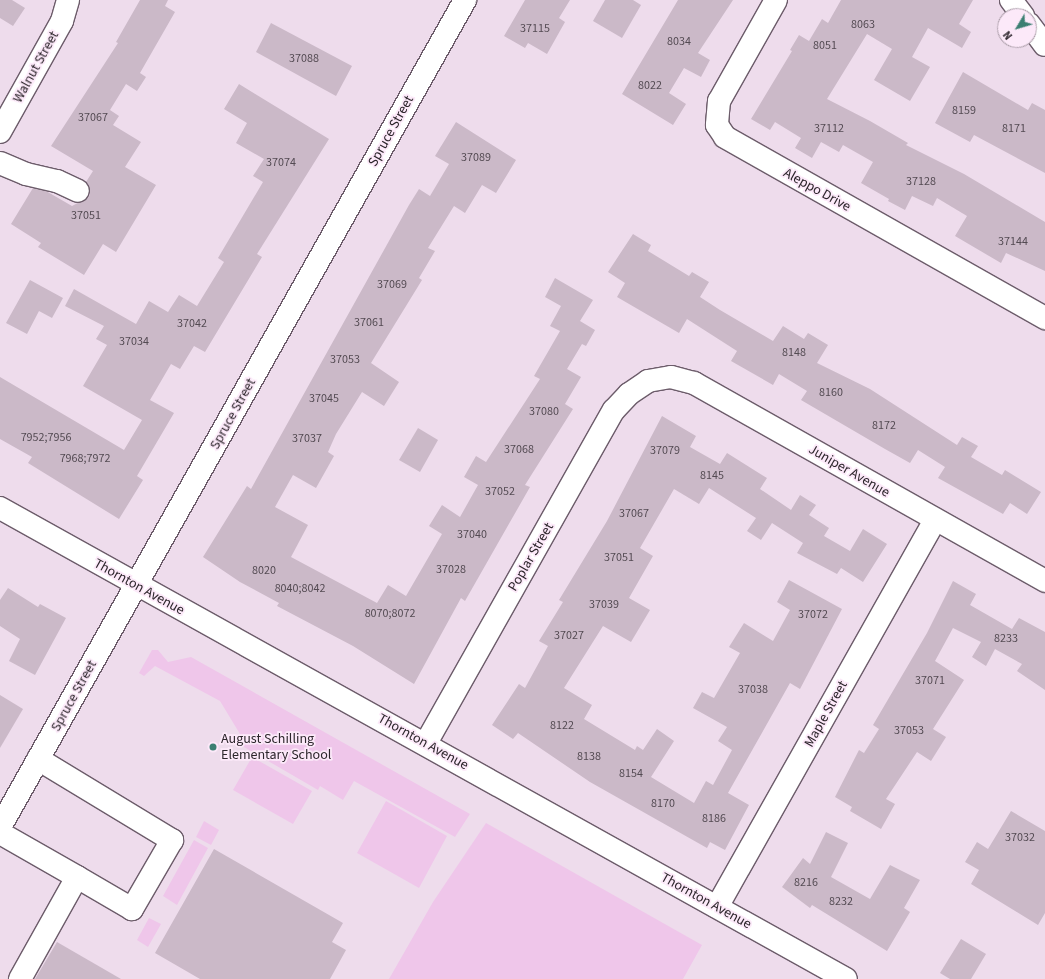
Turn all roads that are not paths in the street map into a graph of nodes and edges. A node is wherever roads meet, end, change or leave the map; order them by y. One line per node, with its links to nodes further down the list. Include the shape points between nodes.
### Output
1 (68, 0): 6 (street, Walnut Street, via 62,21)
2 (465, 0): 14 (street, Spruce Street)
3 (776, 0): 9 (street, Aleppo Drive, via 719,100 717,126 725,137)
4 (1037, 34): 5 (street)
5 (1045, 45)
6 (0, 132)
7 (0, 163): 8 (street, via 26,174 57,181)
8 (78, 191)
9 (1045, 318)
10 (648, 381): 12 (street, Juniper Avenue, via 671,377 694,383); 15 (street, Poplar Street, via 629,394 614,410)
11 (0, 508): 14 (street, Thornton Avenue)
12 (935, 520): 13 (street, Juniper Avenue); 21 (street, Maple Street)
13 (1045, 581)
14 (136, 586): 15 (street, Thornton Avenue); 16 (street, Spruce Street)
15 (426, 743): 21 (street, Thornton Avenue)
16 (38, 759): 17 (street, Spruce Street); 20 (street, via 172,840 132,909)
17 (6, 801): 18 (street, Spruce Street)
18 (0, 827)
19 (0, 833): 20 (street)
20 (77, 877): 22 (street)
21 (717, 907): 23 (street, Thornton Avenue)
22 (20, 979)
23 (846, 979)

